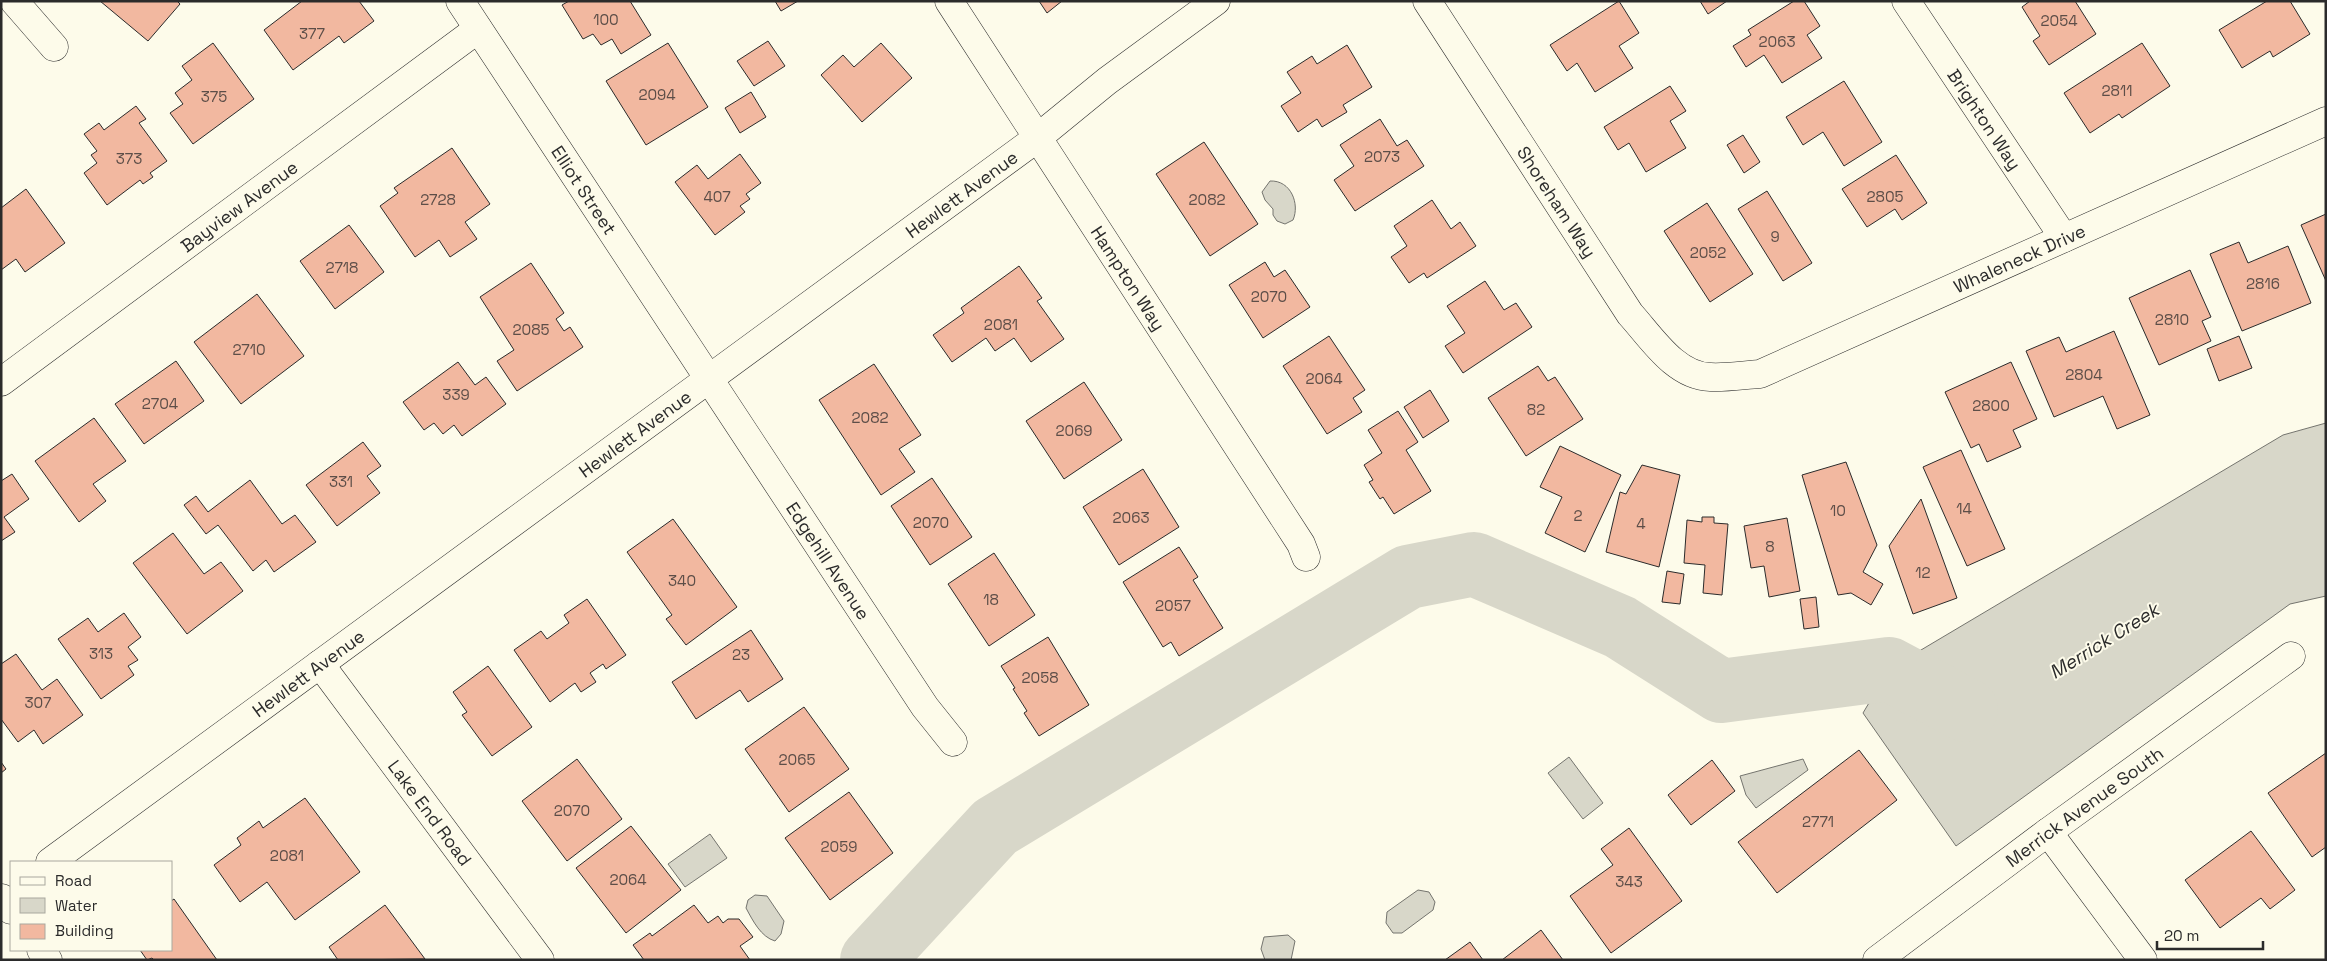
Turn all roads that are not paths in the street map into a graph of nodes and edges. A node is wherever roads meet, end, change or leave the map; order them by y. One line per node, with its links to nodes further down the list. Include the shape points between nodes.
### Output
1 (14, 1): 8 (street)
2 (460, 1): 7 (street, Elliot Street)
3 (949, 1): 10 (street, Hampton Way)
4 (1216, 1): 10 (street, Hewlett Avenue)
5 (1427, 1): 13 (street, Shoreham Way, via 1630,314 1669,358 1689,372)
6 (1906, 1): 11 (street, Brighton Way)
7 (478, 29): 12 (street, Elliot Street); 14 (street, Bayview Avenue)
8 (54, 47)
9 (2326, 120): 11 (street, Whaleneck Drive)
10 (1036, 139): 12 (street, Hewlett Avenue); 15 (street, Hampton Way, via 1301,544)
11 (2064, 238): 13 (street, Whaleneck Drive, via 1760,374)
12 (708, 378): 17 (street, Hewlett Avenue); 18 (street, Edgehill Avenue, via 925,707)
13 (1709, 378)
14 (1, 382)
15 (1306, 557)
16 (2291, 656): 19 (street, Merrick Avenue South)
17 (320, 664): 20 (street, Hewlett Avenue); 21 (street, Lake End Road)
18 (953, 742)
19 (2048, 832): 22 (street, Merrick Avenue South); 23 (street)
20 (51, 861)
21 (540, 960)
22 (1877, 960)
23 (2143, 960)

